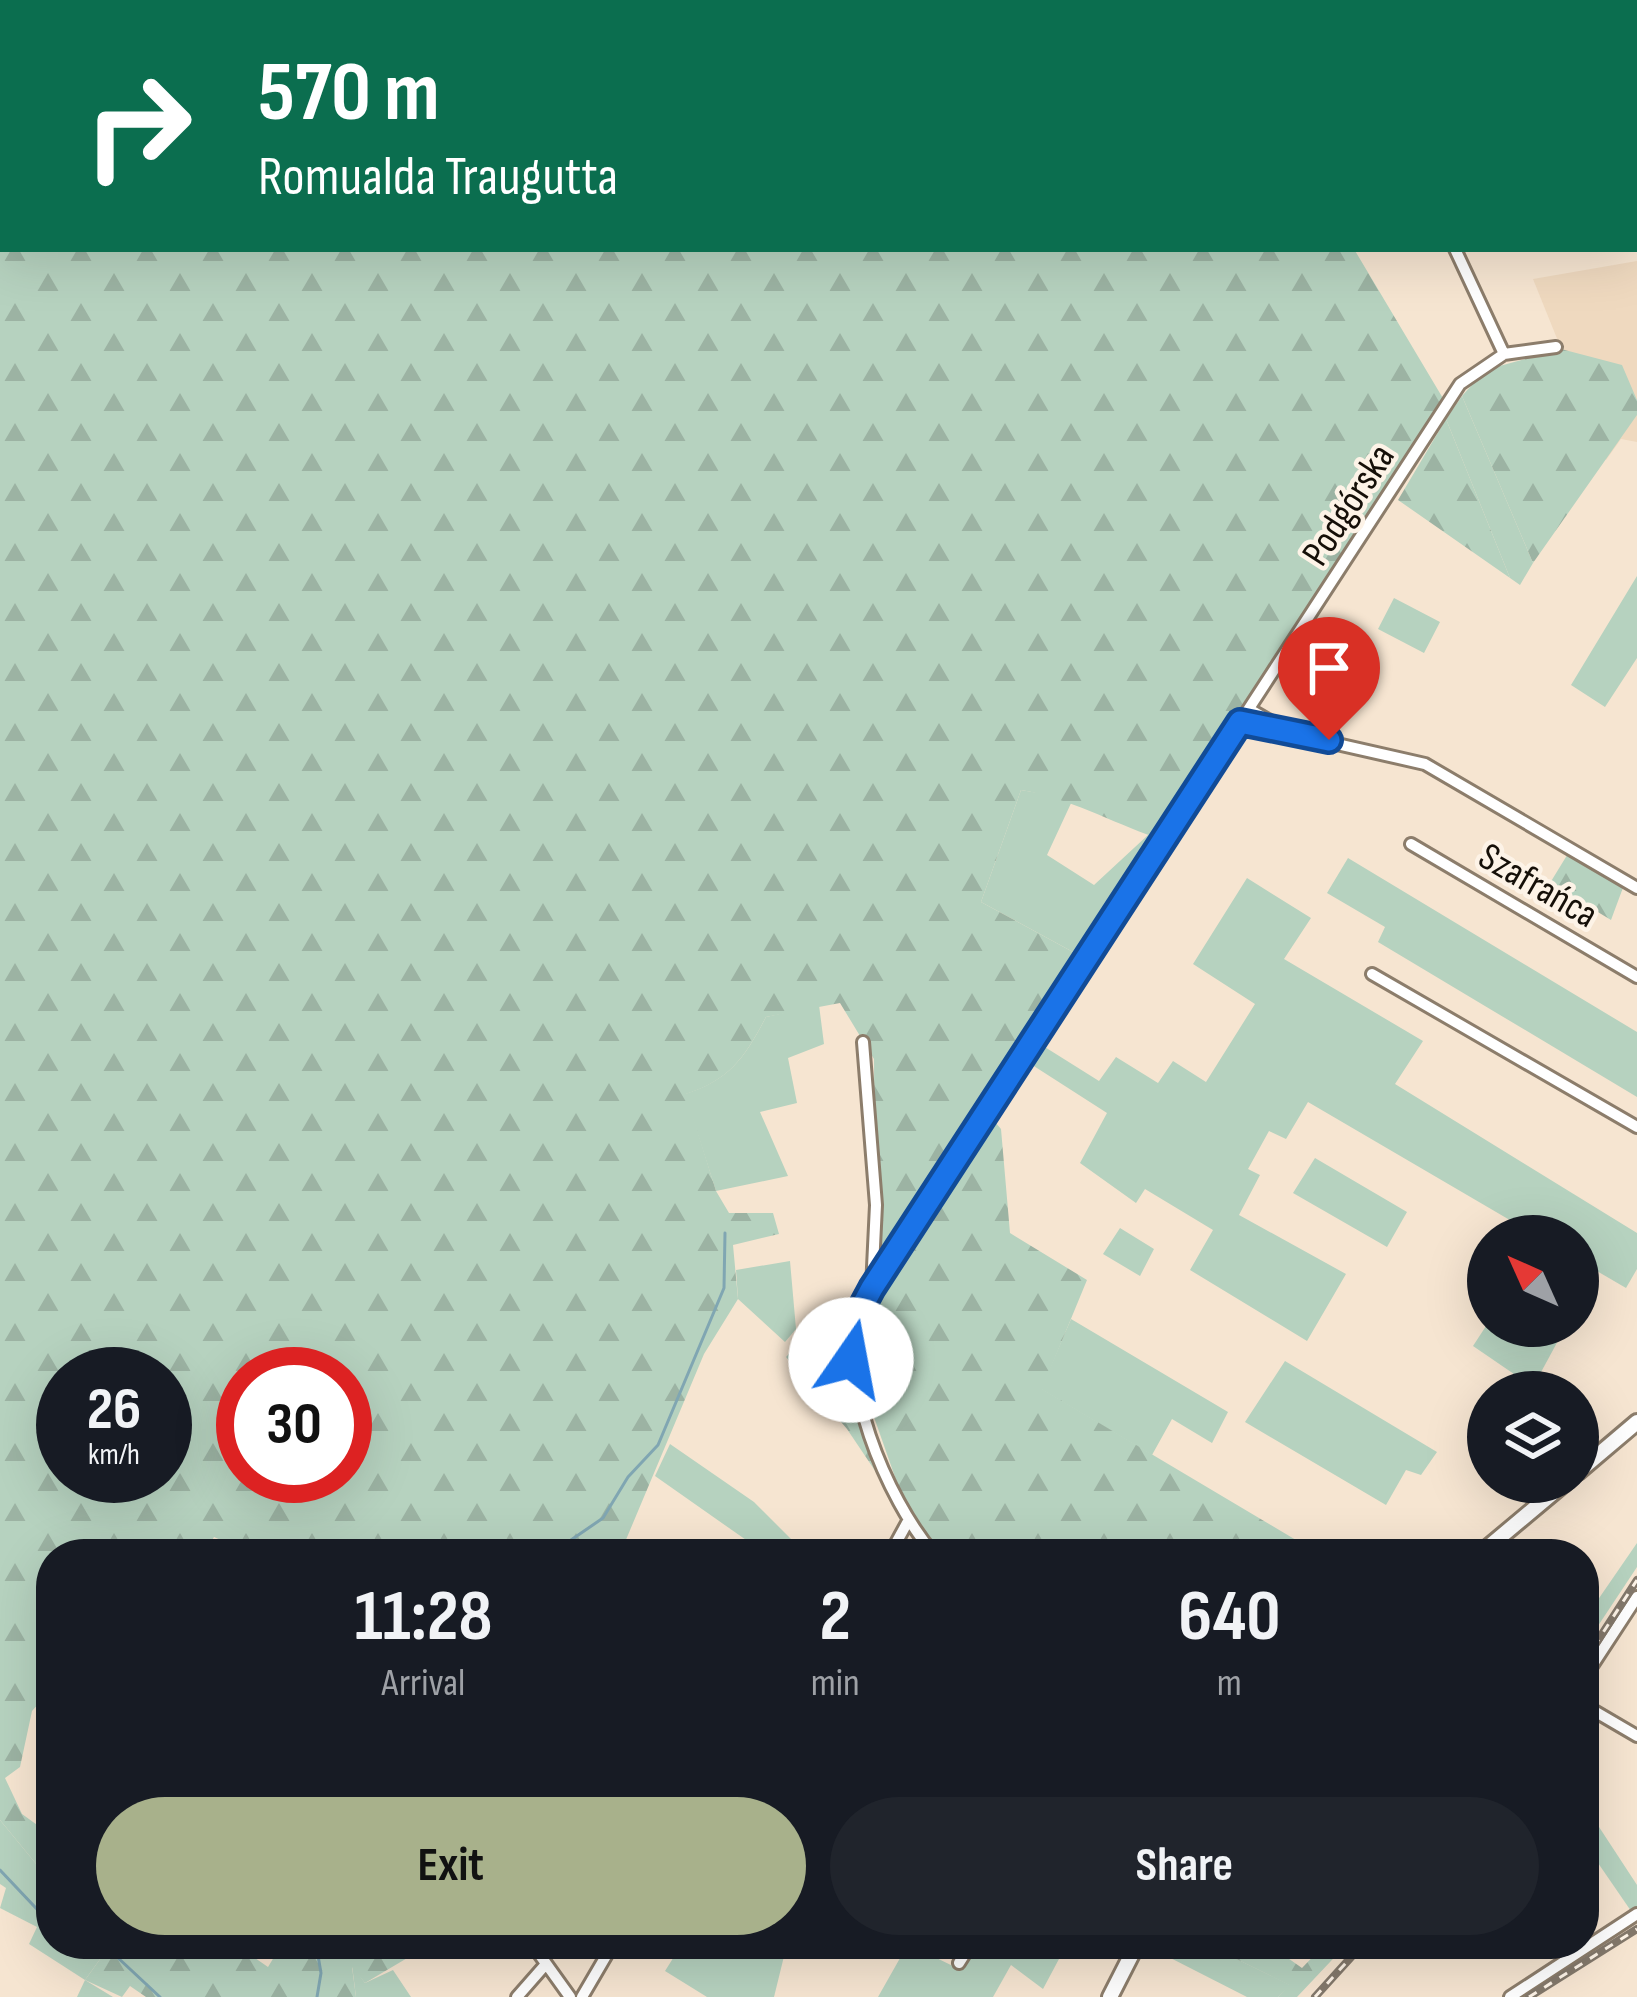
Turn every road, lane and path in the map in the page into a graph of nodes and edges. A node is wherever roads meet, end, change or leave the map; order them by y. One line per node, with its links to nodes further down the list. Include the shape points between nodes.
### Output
1 (1456, 252): 3 (street)
2 (1556, 347): 3 (street, Podgórska)
3 (1504, 354): 4 (street, Podgórska, via 1460,384)
4 (1249, 709): 5 (street, Podgórska); 6 (street)
5 (1240, 722): 6 (street); 13 (street, Podgórska)
6 (1291, 732): 8 (street, via 1425,764)
7 (1411, 844): 10 (street, Szafrańca)
8 (1637, 888)
9 (1372, 974): 12 (street)
10 (1637, 977)
11 (863, 1042): 13 (street, Podgórska, via 875,1205)
12 (1637, 1127)
13 (872, 1288): 17 (street, Podgórska, via 851,1339 853,1378)
14 (1637, 1422): 15 (street)
15 (1599, 1454)
16 (1541, 1503): 20 (street)
17 (907, 1523): 18 (street); 19 (street)
18 (898, 1539)
19 (921, 1539)
20 (1498, 1539)
21 (1637, 1597): 22 (street)
22 (1599, 1655)
23 (1599, 1714): 24 (street)
24 (1637, 1736)
25 (1637, 1914): 26 (street)
26 (1599, 1939)
27 (542, 1959): 33 (street)
28 (604, 1959): 36 (street)
29 (962, 1959): 32 (street)
30 (1129, 1959): 37 (street)
31 (1568, 1959): 38 (street)
32 (959, 1963)
33 (546, 1964): 34 (street); 35 (street)
34 (517, 1997)
35 (570, 1997)
36 (582, 1997)
37 (1111, 1997)
38 (1510, 1997)

